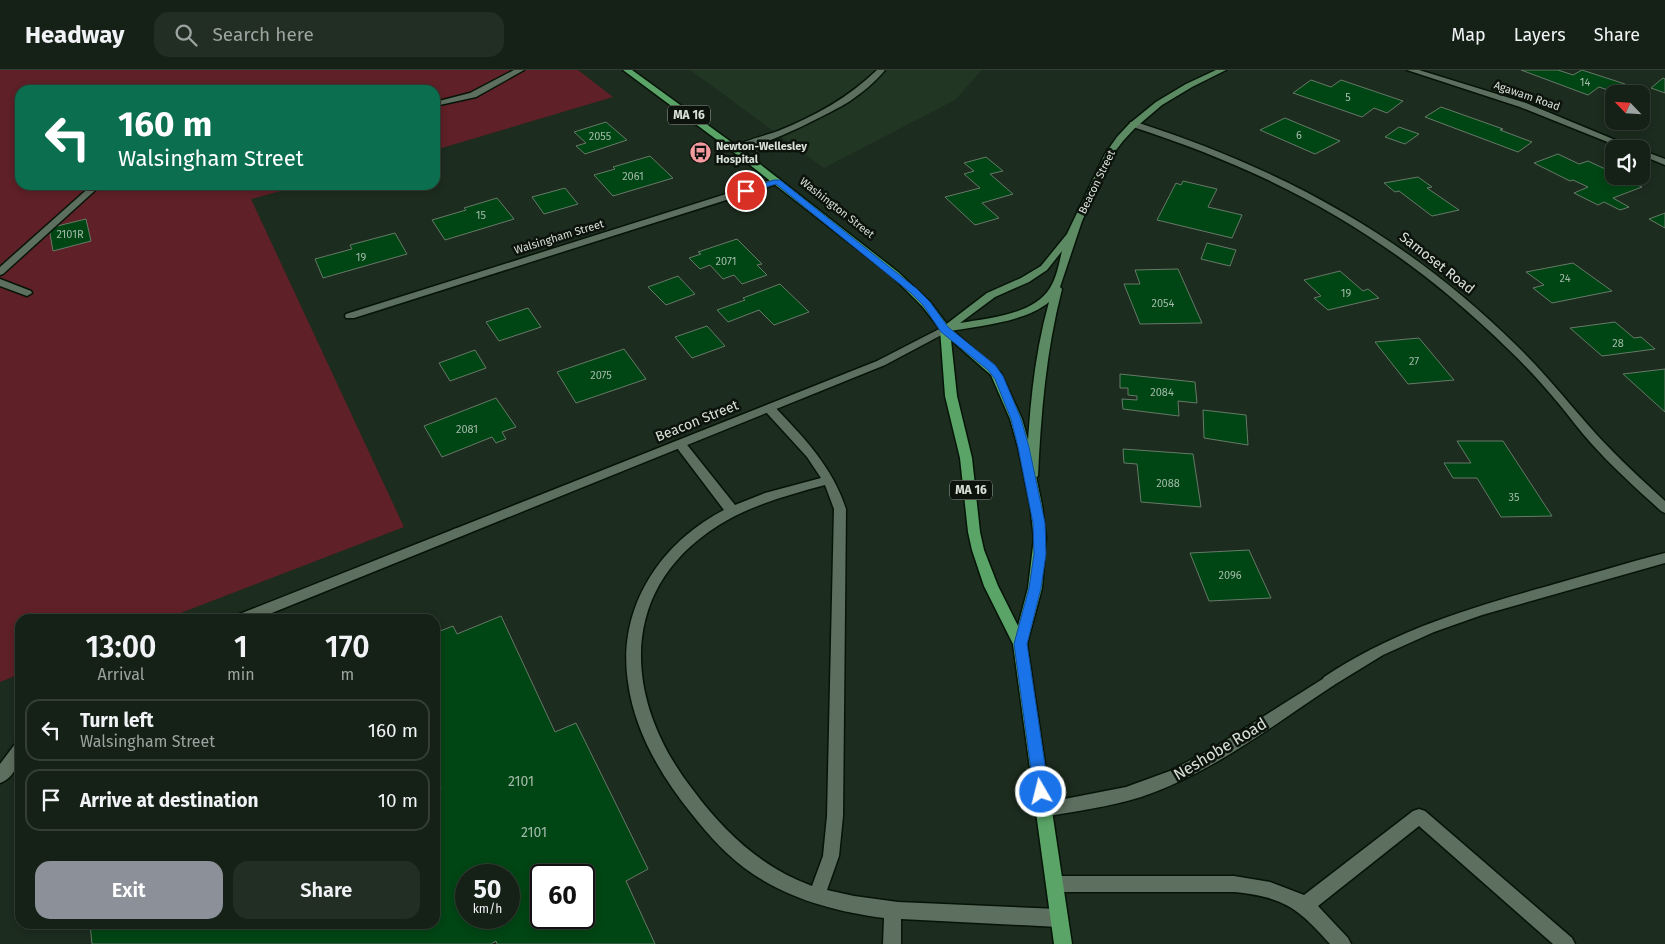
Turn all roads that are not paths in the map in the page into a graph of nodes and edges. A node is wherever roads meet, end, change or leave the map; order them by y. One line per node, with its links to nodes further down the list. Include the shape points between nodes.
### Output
1 (520, 70): 6 (street, via 473,95)
2 (627, 70): 9 (main road, Washington Street / MA 16)
3 (881, 70): 9 (street, via 854,94 825,113 782,133)
4 (1222, 70): 7 (main road, Beacon Street, via 1164,98)
5 (1411, 70): 8 (street, Agawam Road, via 1516,103)
6 (440, 103)
7 (1133, 124): 14 (main road, Beacon Street, via 1110,154); 25 (street, Samoset Road, via 1212,150 1275,178 1355,221 1404,254 1449,289 1510,345 1593,438)
8 (1610, 140)
9 (735, 149): 12 (main road, Washington Street / MA 16)
10 (1650, 156): 11 (street)
11 (1665, 162)
12 (777, 182): 19 (street, Walsingham Street); 20 (main road, Washington Street / MA 16, via 910,287)
13 (91, 190): 15 (street)
14 (1073, 231): 17 (main road, Beacon Street); 20 (main road, Beacon Street, via 1044,268 991,296)
15 (0, 272)
16 (0, 282): 18 (street)
17 (1059, 283): 20 (main road, Beacon Street, via 1035,306); 24 (main road, via 1047,325 1039,374)
18 (27, 292)
19 (350, 316)
20 (945, 330): 21 (street, Beacon Street, via 881,363); 24 (main road, Washington Street / MA 16, via 992,368 999,379 1016,419); 29 (main road, Washington Street / MA 16, via 951,396 966,458 978,550 991,586)
21 (769, 408): 22 (street, Beacon Street); 23 (street, via 813,456)
22 (680, 444): 26 (street); 28 (street, Beacon Street)
23 (830, 480): 26 (street, via 781,492); 34 (street, via 838,502 840,524 835,816 831,856)
24 (1032, 481): 29 (main road, Washington Street / MA 16, via 1040,554)
25 (1665, 508)
26 (733, 512): 34 (street, via 693,536 661,570 649,590 634,632 633,676 638,700 672,776 716,830 739,853 764,870)
27 (1665, 558): 32 (street, Neshobe Road, via 1484,608 1428,627 1385,646 1181,774 1124,795)
28 (254, 614)
29 (1020, 644): 32 (main road, Washington Street / MA 16)
30 (15, 756): 31 (street)
31 (0, 776)
32 (1044, 810): 33 (main road, Washington Street / MA 16)
33 (1055, 884): 35 (street, via 1257,886); 37 (main road, Washington Street / MA 16)
34 (818, 896): 36 (street)
35 (1304, 906): 40 (street); 41 (street, via 1419,816)
36 (893, 912): 37 (street); 38 (street)
37 (1059, 918): 39 (main road, Washington Street / MA 16)
38 (892, 944)
39 (1063, 944)
40 (1342, 944)
41 (1566, 944)

